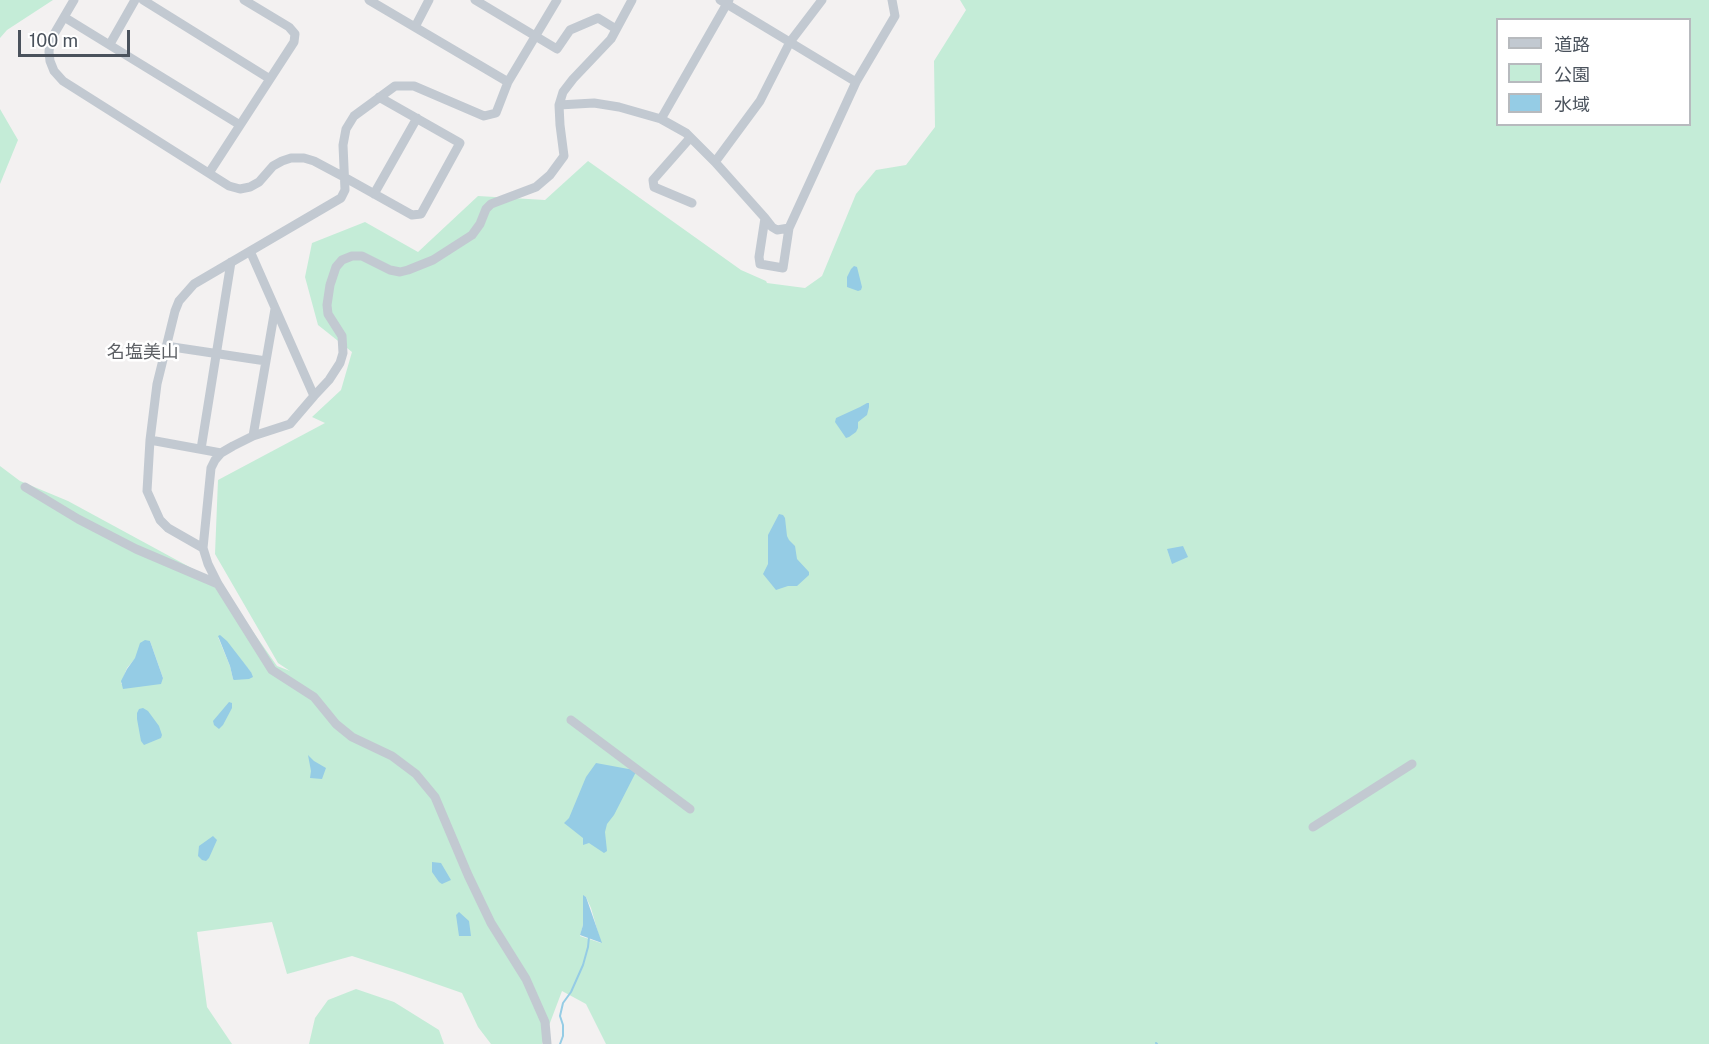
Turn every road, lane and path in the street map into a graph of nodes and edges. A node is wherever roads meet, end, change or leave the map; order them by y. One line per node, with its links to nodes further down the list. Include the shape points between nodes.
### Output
1 (74, 0): 13 (street)
2 (135, 0): 18 (street)
3 (143, 0): 19 (street)
4 (244, 0): 19 (street, via 290,27 295,34 294,42)
5 (369, 0): 14 (street)
6 (429, 0): 14 (street)
7 (475, 0): 16 (street)
8 (557, 0): 16 (street)
9 (632, 0): 15 (street)
10 (822, 0): 17 (street)
11 (892, 0): 21 (street, via 895,16)
12 (725, 1): 17 (street); 25 (street)
13 (64, 17): 18 (street); 29 (street, via 50,40 49,52 54,71 63,81)
14 (415, 27): 20 (street)
15 (616, 29): 16 (street, via 598,18 570,30 557,49); 23 (street, via 562,92)
16 (535, 36): 20 (street)
17 (790, 42): 21 (street); 28 (street, via 760,101)
18 (110, 44): 26 (street)
19 (270, 79): 26 (street)
20 (508, 82): 22 (street, via 496,113 484,116 414,86 396,86)
21 (856, 82): 34 (street)
22 (379, 97): 24 (street); 30 (street, via 354,116 346,129)
23 (559, 105): 25 (street, via 594,103); 41 (street, via 564,156 536,187 491,204 471,235 433,260 399,272 362,256 342,260 336,267 327,305 328,314 342,336 343,353 334,372)
24 (417, 118): 31 (street); 31 (street, via 460,143 421,214 412,216)
25 (662, 119): 27 (street)
26 (240, 125): 29 (street)
27 (690, 138): 28 (street); 32 (street, via 653,180 654,187)
28 (715, 162): 33 (street)
29 (209, 173): 30 (street, via 240,189 259,182 282,161 304,158)
30 (344, 177): 31 (street); 35 (street, via 341,198)
31 (374, 194)
32 (692, 203)
33 (765, 218): 34 (street, via 777,230); 34 (street, via 760,264 783,268)
34 (789, 228)
35 (250, 251): 36 (street); 37 (street)
36 (231, 262): 38 (street, via 185,292 175,311); 39 (street)
37 (275, 309): 40 (street); 41 (street)
38 (166, 346): 39 (street); 43 (street)
39 (217, 353): 40 (street); 44 (street)
40 (266, 361): 42 (street)
41 (314, 396): 42 (street, via 290,424)
42 (253, 436): 45 (street)
43 (150, 440): 44 (street); 47 (street, via 147,491 153,507 168,528)
44 (201, 449): 45 (street)
45 (221, 453): 47 (street, via 211,468)
46 (25, 487): 48 (street, via 136,549)
47 (203, 548): 48 (street)
48 (218, 584): 53 (street, via 272,670 314,697 352,738 392,756 416,774 435,797 491,923 526,979 545,1022)
49 (571, 720): 51 (street)
50 (1412, 764): 52 (street)
51 (690, 809)
52 (1313, 827)
53 (547, 1044)

